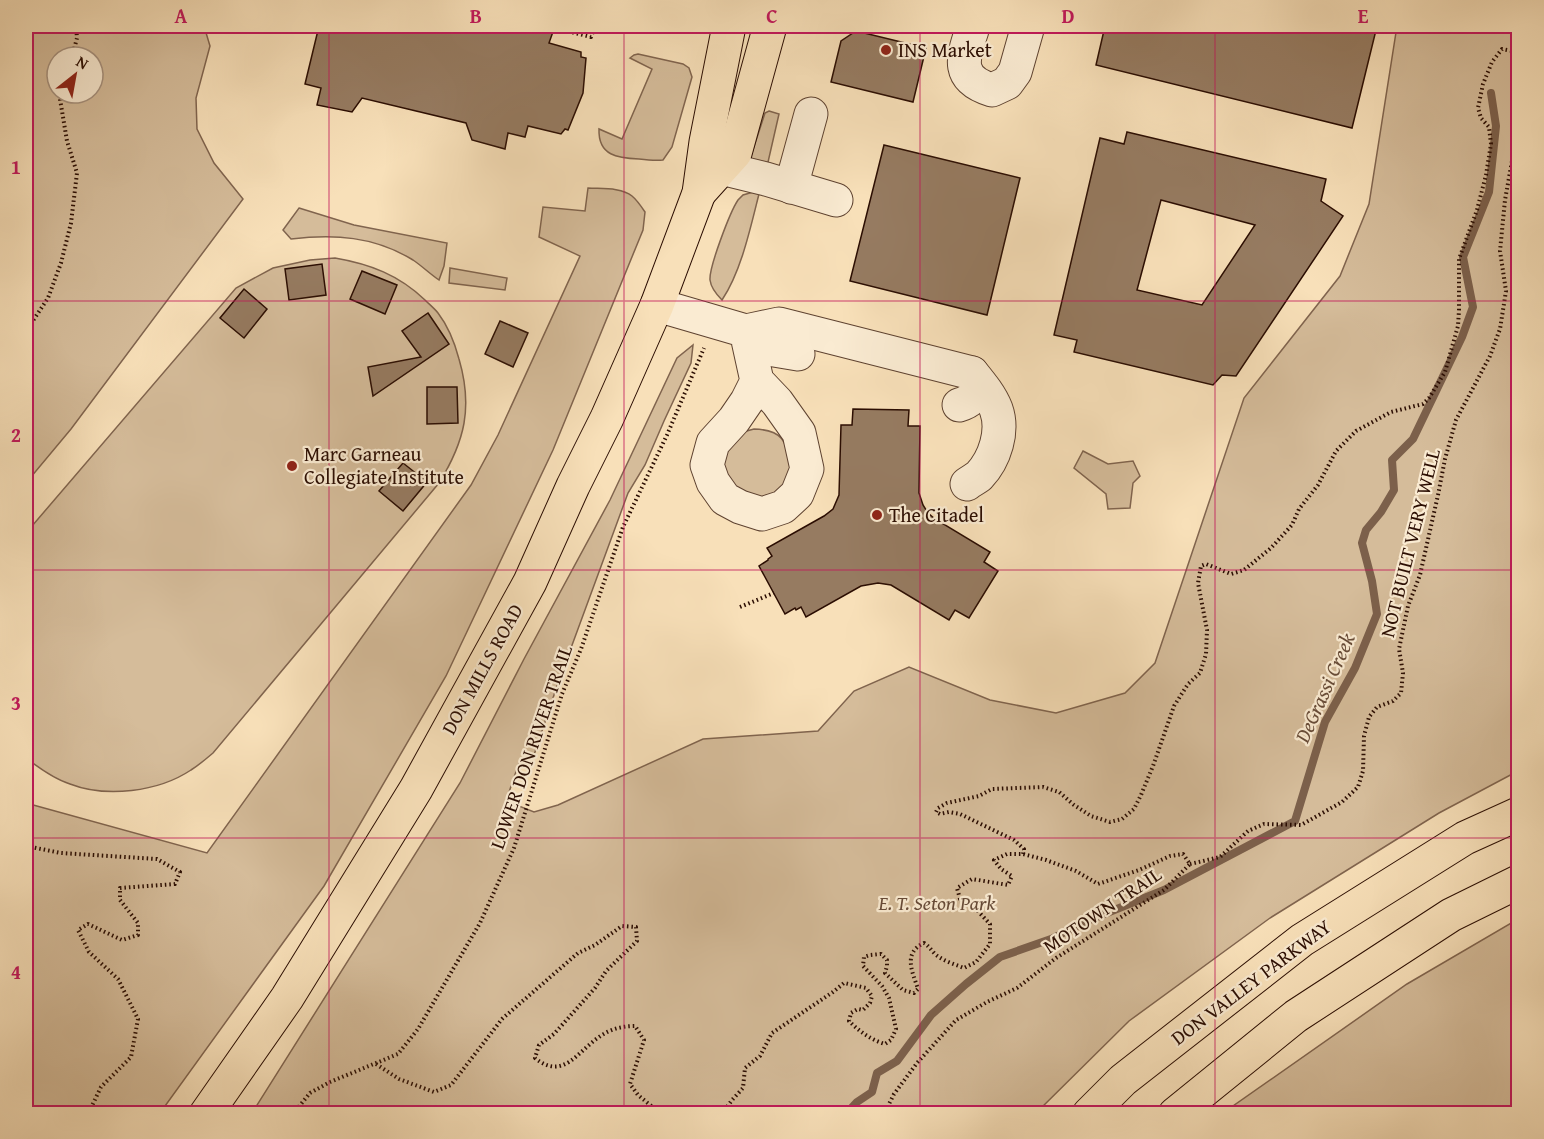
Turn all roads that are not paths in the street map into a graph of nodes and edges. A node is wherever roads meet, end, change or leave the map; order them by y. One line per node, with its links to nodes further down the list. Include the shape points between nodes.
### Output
1 (729, 26): 8 (main road, DON MILLS ROAD)
2 (770, 26): 6 (main road, DON MILLS ROAD, via 735,153)
3 (1028, 26): 4 (lane, via 1015,72 1006,83 992,90 981,87 966,74 964,51)
4 (969, 27)
5 (811, 114): 7 (lane)
6 (721, 168): 7 (lane); 8 (main road, DON MILLS ROAD)
7 (791, 187): 9 (lane)
8 (699, 193): 10 (main road, DON MILLS ROAD)
9 (836, 200)
10 (657, 305): 11 (lane); 19 (main road, DON MILLS ROAD, via 530,582 416,789 287,998)
11 (746, 331): 12 (lane, via 768,349); 13 (lane, via 779,324); 14 (lane)
12 (798, 354)
13 (972, 373): 15 (lane, via 978,387 975,396); 16 (lane, via 996,407 1000,423 990,461)
14 (757, 381)
15 (959, 405)
16 (967, 484)
17 (1518, 814): 20 (main road, DON VALLEY PARKWAY, via 1465,838 1302,940 1123,1080)
18 (1518, 882): 21 (main road, via 1450,915 1296,1016)
19 (206, 1113)
20 (1089, 1113)
21 (1175, 1113)

